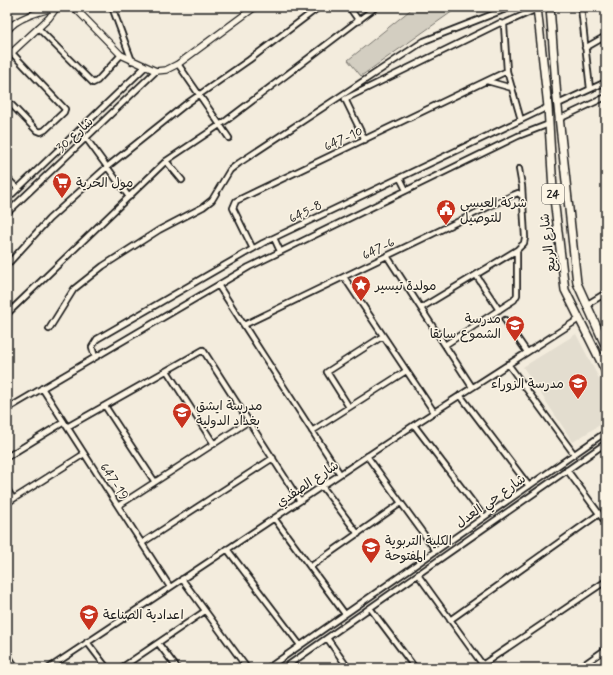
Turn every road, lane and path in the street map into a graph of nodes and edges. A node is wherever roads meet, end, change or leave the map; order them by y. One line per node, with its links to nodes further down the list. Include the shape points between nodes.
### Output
1 (58, 7): 15 (street); 16 (street, via 31,16)
2 (74, 7): 20 (street)
3 (112, 7): 22 (street)
4 (254, 7): 23 (street, شارع 30)
5 (319, 7): 31 (street)
6 (350, 7): 12 (street)
7 (376, 7): 12 (street)
8 (511, 7): 73 (street, via 424,41 239,163 230,170 220,190 208,203 159,230 103,266 74,289)
9 (550, 7): 34 (main road, شارع الربيع / 24)
10 (581, 7): 18 (street)
11 (537, 8): 14 (street); 35 (main road, شارع الربيع / 24)
12 (359, 21): 38 (street)
13 (7, 22): 16 (street)
14 (504, 24): 26 (street); 42 (street, via 345,99)
15 (38, 28): 19 (street); 20 (street, via 93,82 97,81)
16 (8, 30)
17 (606, 36): 18 (street)
18 (585, 48): 30 (street)
19 (12, 53): 21 (street); 33 (street, via 65,109 40,132)
20 (120, 55): 22 (street)
21 (7, 57)
22 (132, 61): 24 (street)
23 (178, 64): 25 (street, شارع 30, via 166,70); 31 (street)
24 (145, 67): 25 (street); 49 (street, شارع 30)
25 (156, 71): 40 (street, شارع 30)
26 (507, 71): 27 (street, 647-10); 29 (street)
27 (487, 81): 29 (street); 42 (street, 647-10)
28 (606, 82): 30 (street)
29 (512, 88): 37 (street)
30 (590, 89): 34 (street)
31 (199, 94): 38 (street); 44 (street)
32 (606, 97): 36 (street)
33 (7, 100)
34 (558, 104): 36 (main road, شارع الربيع / 24)
35 (548, 107): 37 (street, 645-8); 39 (main road, شارع الربيع / 24)
36 (559, 119): 66 (main road, شارع الربيع / 24, via 577,283)
37 (521, 120): 47 (street, 645-8)
38 (220, 124): 41 (street); 43 (street)
39 (549, 124): 50 (street, 645-8, via 518,136); 70 (main road, شارع الربيع / 24, via 553,190 565,290)
40 (86, 138): 44 (street); 54 (street, شارع 30)
41 (229, 138)
42 (365, 140): 57 (street, 647-10, via 236,201 233,208)
43 (166, 161): 48 (street); 53 (street)
44 (107, 167): 53 (street); 61 (street, via 49,219)
45 (519, 169): 51 (street)
46 (7, 178): 49 (street)
47 (400, 178): 50 (street); 56 (street, 645-8)
48 (182, 180)
49 (17, 188): 52 (street, شارع 30)
50 (406, 190): 59 (street, 645-8)
51 (522, 196): 58 (street, via 525,238); 60 (street, 647-6, via 514,195)
52 (8, 197): 54 (street)
53 (129, 197): 69 (street)
54 (17, 203): 55 (street, شارع 30)
55 (7, 213)
56 (274, 238): 57 (street, 645-8); 59 (street)
57 (253, 249): 78 (street, 645-8, via 97,339 92,347)
58 (517, 250): 62 (street); 68 (street, via 517,296)
59 (280, 251): 64 (street, 645-8)
60 (387, 256): 63 (street, 647-6); 67 (street)
61 (7, 266)
62 (476, 275): 67 (street); 68 (street)
63 (344, 277): 72 (street, 647-6); 74 (street)
64 (218, 285): 72 (street); 78 (street, 645-8)
65 (606, 293): 66 (street)
66 (586, 305): 76 (main road, شارع الربيع / 24)
67 (420, 308): 75 (street)
68 (499, 310): 75 (street)
69 (7, 314)
70 (579, 319): 77 (street, شارع الصفدي); 82 (main road, شارع الربيع / 24)
71 (506, 320): 77 (street)
72 (244, 325): 94 (street)
73 (49, 329)
74 (383, 336): 81 (street); 87 (street, via 328,372)
75 (445, 345): 83 (street)
76 (606, 347)
77 (527, 352): 79 (street, شارع الصفدي)
78 (95, 357): 84 (street, 645-8)
79 (508, 364): 83 (street, شارع الصفدي); 99 (street)
80 (167, 371): 86 (street); 90 (street, via 203,350); 97 (street)
81 (406, 371): 87 (street); 89 (street)
82 (606, 372)
83 (472, 387): 85 (street, شارع الصفدي)
84 (42, 388): 88 (street, 645-8); 91 (street, 647-19)
85 (460, 395): 89 (street, شارع الصفدي); 109 (street)
86 (106, 406): 93 (street); 107 (street)
87 (349, 407): 94 (street)
88 (7, 409)
89 (434, 412): 92 (street, شارع الصفدي)
90 (249, 421): 97 (street); 102 (street)
91 (64, 422): 93 (street, 647-19); 101 (street)
92 (414, 425): 100 (street, شارع الصفدي); 119 (street)
93 (68, 428): 98 (street, 647-19)
94 (312, 431): 106 (street)
95 (606, 432): 99 (street, شارع حي العدل)
96 (606, 443): 104 (street, شارع حي العدل)
97 (214, 444): 107 (street)
98 (84, 454): 111 (street); 116 (street, 647-19)
99 (574, 454): 103 (street, شارع حي العدل)
100 (366, 456): 106 (street, شارع الصفدي); 114 (street)
101 (7, 457)
102 (272, 458): 112 (street); 123 (street)
103 (569, 458): 104 (street, via 574,461); 109 (street, شارع حي العدل)
104 (574, 465): 105 (street, شارع حي العدل)
105 (567, 470): 117 (street, شارع حي العدل); 118 (street)
106 (340, 474): 108 (street, شارع الصفدي)
107 (155, 482): 116 (street)
108 (322, 486): 112 (street, شارع الصفدي); 122 (street)
109 (529, 486): 115 (street, شارع حي العدل)
110 (7, 489): 111 (street)
111 (14, 499): 113 (street)
112 (300, 501): 120 (street, شارع الصفدي)
113 (7, 503)
114 (401, 503): 122 (street); 125 (street)
115 (503, 504): 117 (street); 119 (street, شارع حي العدل)
116 (118, 506): 123 (street, 647-19)
117 (508, 511): 127 (street, شارع حي العدل)
118 (599, 514): 121 (street); 134 (street)
119 (484, 517): 125 (street, شارع حي العدل)
120 (274, 518): 124 (street, شارع الصفدي); 126 (street)
121 (606, 523)
122 (358, 534): 126 (street)
123 (142, 543): 130 (street, 647-19)
124 (227, 550): 128 (street, شارع الصفدي); 138 (street)
125 (436, 551): 133 (street, شارع حي العدل)
126 (310, 567): 133 (street)
127 (418, 574): 131 (street, شارع حي العدل); 134 (street)
128 (182, 580): 130 (street, شارع الصفدي); 132 (street)
129 (606, 581): 142 (street)
130 (170, 587): 136 (street, شارع الصفدي)
131 (370, 608): 135 (street, شارع حي العدل); 152 (street)
132 (205, 611): 137 (street); 148 (street)
133 (345, 614): 138 (street, شارع حي العدل)
134 (450, 620): 142 (street)
135 (327, 638): 150 (street, شارع حي العدل); 151 (street)
136 (87, 642): 144 (street, شارع الصفدي); 145 (street)
137 (158, 643): 146 (street); 147 (street)
138 (300, 645): 149 (street, شارع حي العدل)
139 (606, 649): 153 (street)
140 (7, 654): 143 (street)
141 (606, 656): 154 (street)
142 (484, 666)
143 (16, 668)
144 (48, 668)
145 (107, 668)
146 (121, 668)
147 (177, 668)
148 (247, 668)
149 (268, 668)
150 (284, 668)
151 (348, 668)
152 (414, 668)
153 (579, 668)
154 (589, 668)

